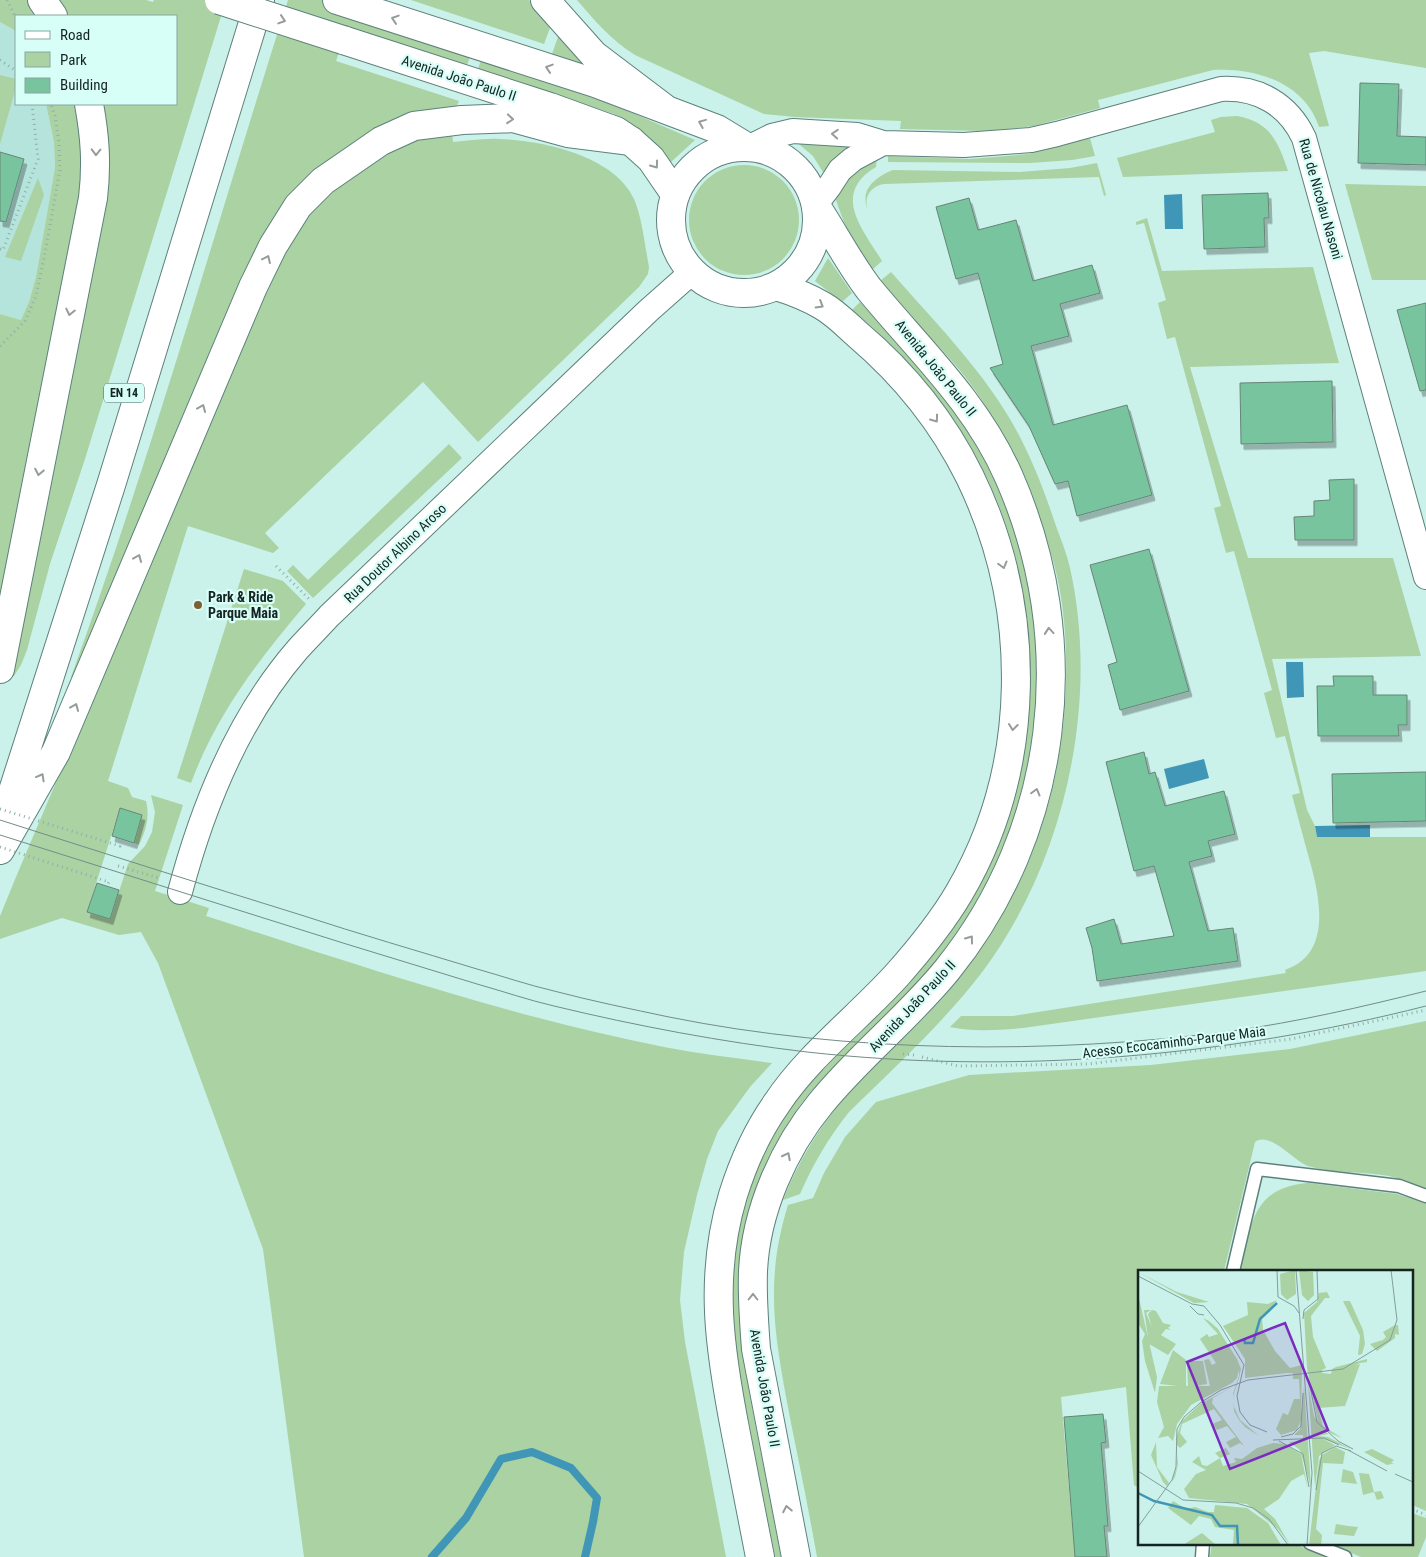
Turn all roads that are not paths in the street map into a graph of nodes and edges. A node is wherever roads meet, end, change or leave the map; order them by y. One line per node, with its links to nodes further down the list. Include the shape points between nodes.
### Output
1 (42, 0): 7 (main road)
2 (219, 0): 10 (main road, Avenida João Paulo II, one-way to 10, bridge, via 576,115 616,131)
3 (246, 0): 19 (main road, EN 14)
4 (260, 0): 20 (main road, EN 14)
5 (545, 0): 9 (main road, via 594,55)
6 (345, 3): 9 (main road, one-way to 6)
7 (51, 15)
8 (89, 105): 18 (main road, one-way to 18, via 96,144 93,198)
9 (664, 108): 12 (main road, one-way to 9, via 717,129)
10 (631, 141): 13 (main road, Avenida João Paulo II, one-way to 13, via 651,159); 21 (main road, one-way to 10, via 56,752 253,287 298,206 353,158 414,126 513,118 568,133)
11 (882, 143): 12 (street, Rua de Nicolau Nasoni, one-way to 12, via 857,135 793,131); 14 (street, via 840,170); 17 (street, Rua de Nicolau Nasoni, via 976,145 1031,140 1221,89 1246,90 1274,101 1300,128 1307,146)
12 (748, 146): 13 (main road, via 723,149 702,159 686,174); 14 (main road, via 775,153 796,168)
13 (675, 194): 15 (main road, via 670,217 673,241)
14 (816, 205): 16 (main road, via 816,233 807,258); 28 (main road, Avenida João Paulo II, one-way to 14, via 753,1320 754,1268 760,1230 774,1180 806,1122 827,1096 932,988 978,929 999,892 1030,816 1049,726 1052,678 1048,621 1036,555 1019,502 994,446 948,379 852,266)
15 (692, 272): 16 (main road, via 710,285 732,292 754,292); 22 (street, Rua Doutor Albino Aroso, via 297,650 262,698 236,742 209,801)
16 (776, 286): 27 (main road, one-way to 27, via 825,307 879,353 925,405 955,448 978,493 998,548 1014,624 1016,669 1014,720 1004,778 989,828 964,883 946,913 910,959 777,1102 760,1129 732,1197 721,1247 718,1321 724,1370)
17 (1426, 577)
18 (0, 669)
19 (0, 786)
20 (0, 832)
21 (0, 849)
22 (180, 892)
23 (1426, 1196): 24 (lane, via 1398,1186 1257,1169)
24 (1233, 1270)
25 (1203, 1544): 29 (lane)
26 (1312, 1544): 30 (lane)
27 (760, 1557)
28 (796, 1557)
29 (1202, 1557)
30 (1345, 1557)

